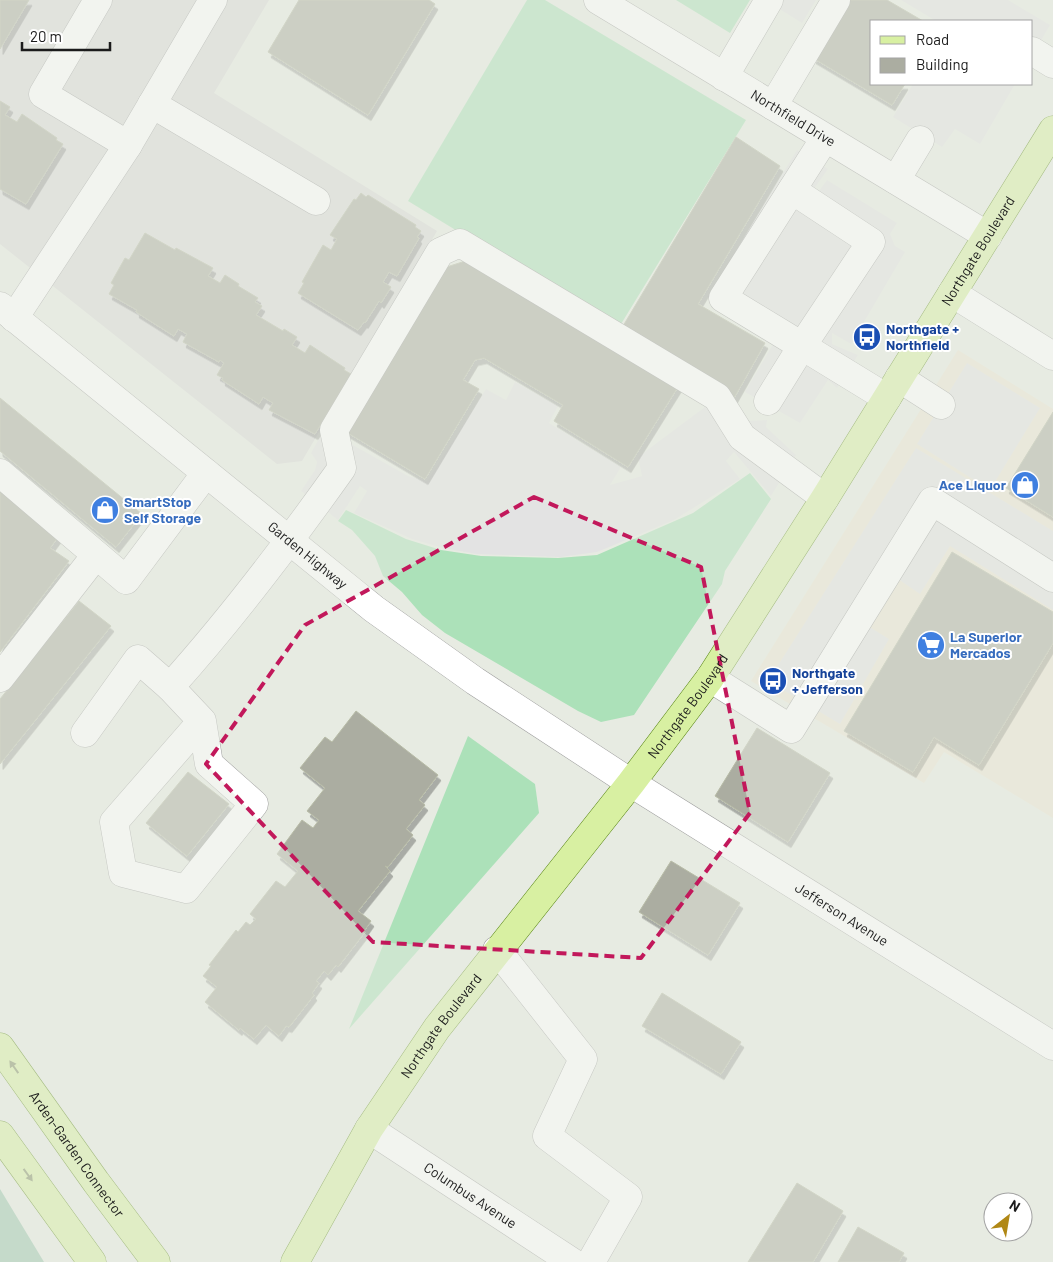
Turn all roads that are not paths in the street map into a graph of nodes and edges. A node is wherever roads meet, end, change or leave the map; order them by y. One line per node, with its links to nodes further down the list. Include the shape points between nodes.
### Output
1 (98, 0): 14 (street, via 43,94)
2 (213, 0): 9 (street)
3 (598, 0): 8 (street, Northfield Drive)
4 (770, 0): 8 (street)
5 (836, 0): 10 (street)
6 (1033, 52): 7 (street)
7 (1053, 64)
8 (724, 76): 10 (street, Northfield Drive)
9 (152, 104): 14 (street); 17 (street)
10 (772, 106): 12 (street, Northfield Drive)
11 (1053, 130): 18 (main road, Northgate Boulevard)
12 (825, 138): 15 (street, Northfield Drive); 16 (street)
13 (920, 140): 15 (street)
14 (128, 145): 20 (street, via 58,253)
15 (896, 180): 18 (street, Northfield Drive)
16 (792, 190): 21 (street, via 871,242); 21 (street, via 723,298)
17 (316, 201)
18 (988, 236): 19 (main road, Northgate Boulevard)
19 (952, 293): 22 (street); 23 (main road, Northgate Boulevard)
20 (7, 312): 27 (street, Garden Highway)
21 (802, 346): 23 (street); 24 (street)
22 (1053, 356)
23 (893, 388): 25 (street); 28 (main road, Northgate Boulevard)
24 (768, 401)
25 (941, 405)
26 (0, 473): 30 (street)
27 (206, 473): 29 (street, Garden Highway); 30 (street, via 126,580)
28 (825, 498): 29 (street, via 742,437 717,397 460,243 440,252 334,430 342,468); 33 (main road, Northgate Boulevard)
29 (290, 541): 34 (street, via 214,638); 37 (street, Garden Highway, via 374,609 475,681)
30 (96, 555): 32 (street)
31 (1051, 572): 33 (street, via 932,501 791,729)
32 (0, 678)
33 (710, 678): 37 (main road, Northgate Boulevard)
34 (170, 687): 35 (street); 36 (street, via 138,659)
35 (202, 721): 35 (street, via 209,764 254,804 186,889 123,872 114,822)
36 (85, 733)
37 (631, 783): 38 (main road, Northgate Boulevard); 39 (street, Jefferson Avenue)
38 (498, 950): 41 (main road, Northgate Boulevard, via 437,1028); 47 (street, via 584,1058 547,1136 628,1197)
39 (1053, 1046)
40 (0, 1048): 44 (main road, Arden-Garden Connector, one-way to 40)
41 (369, 1129): 45 (main road, Northgate Boulevard); 46 (street, Columbus Avenue)
42 (0, 1135): 43 (main road, one-way to 43)
43 (92, 1262)
44 (156, 1262)
45 (295, 1262)
46 (572, 1262)
47 (591, 1262)

